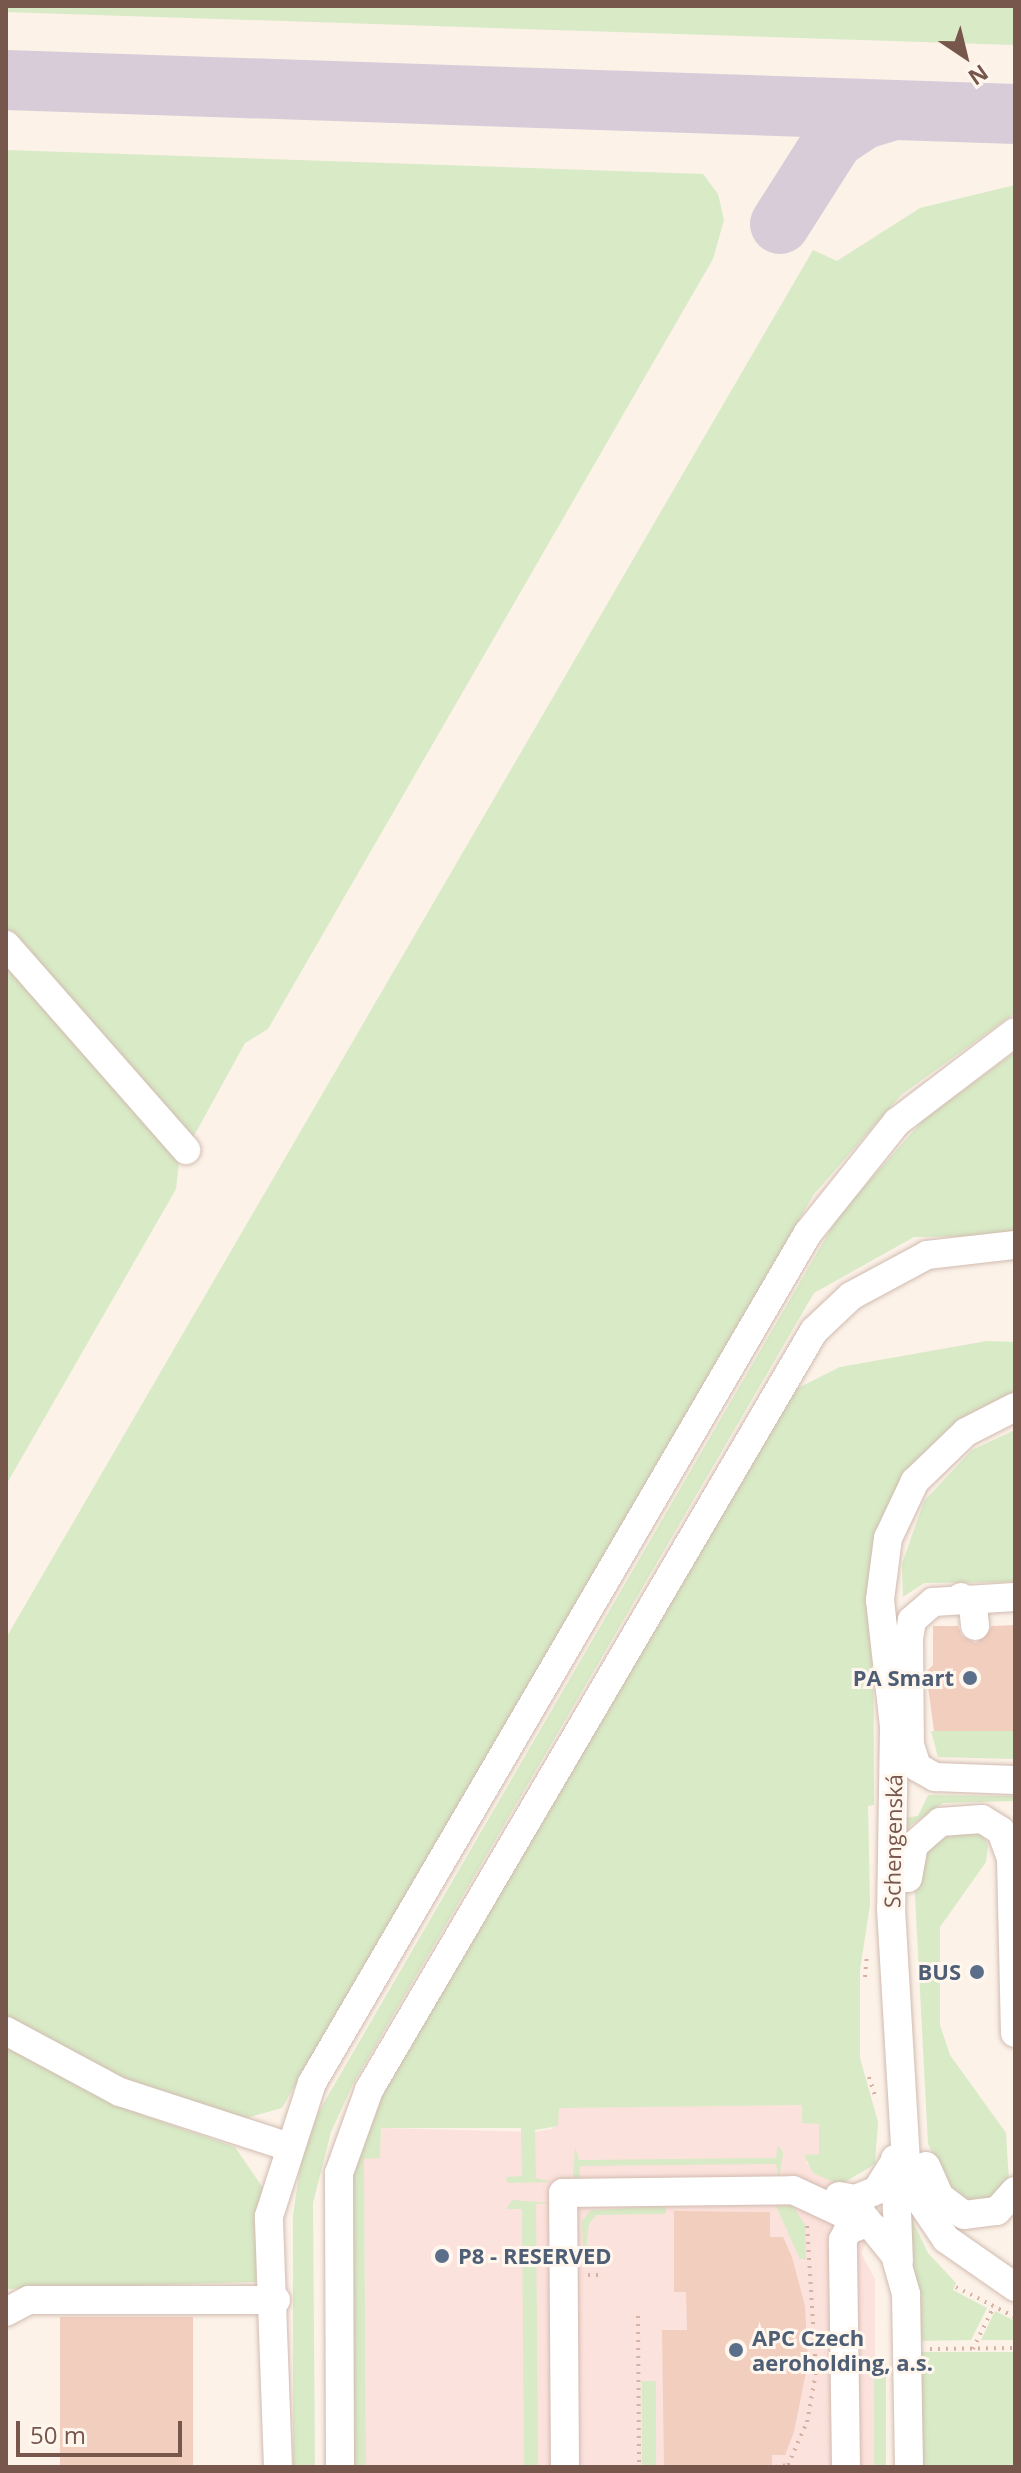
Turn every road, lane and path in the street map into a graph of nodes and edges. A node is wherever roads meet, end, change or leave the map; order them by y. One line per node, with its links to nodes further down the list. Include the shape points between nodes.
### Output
1 (6, 945): 3 (street)
2 (1015, 1032): 18 (street, via 905,1114 862,1159 808,1233 323,2064)
3 (186, 1150)
4 (1015, 1245): 40 (street, via 927,1255 851,1296 814,1331 369,2090 339,2173)
5 (1015, 1407): 9 (street, Schengenská, via 966,1432 927,1466 903,1500 882,1558 880,1600)
6 (1015, 1425): 9 (street, via 962,1451 923,1493 898,1545)
7 (961, 1597): 8 (street); 10 (street, via 973,1606); 11 (street, via 933,1602 912,1620 911,1756 935,1777)
8 (1015, 1597)
9 (887, 1624): 14 (street, Schengenská, via 896,1812 891,1909)
10 (975, 1626)
11 (1015, 1780)
12 (982, 1819): 13 (street); 14 (street, via 940,1822 914,1845 908,1863 910,1949); 16 (street, via 1001,1831 1010,1851)
13 (1015, 1831)
14 (895, 1989): 17 (street, Schengenská)
15 (6, 2031): 18 (street, via 120,2092)
16 (1015, 2033)
17 (900, 2105): 19 (street); 21 (street, via 918,2126 933,2186 957,2213 988,2215); 29 (street, Schengenská, via 906,2163 928,2215 967,2259)
18 (289, 2147): 30 (street, via 269,2216 267,2263)
19 (896, 2160): 22 (street, via 877,2190 856,2199); 25 (street)
20 (793, 2190): 22 (street, via 813,2182); 24 (street); 41 (street, via 563,2193)
21 (1015, 2191)
22 (839, 2196): 24 (street)
23 (803, 2217): 38 (path, via 811,2228 816,2372 807,2422)
24 (868, 2227): 25 (street); 44 (street, via 848,2230 843,2240)
25 (899, 2266): 45 (street, via 908,2306)
26 (579, 2268): 27 (path)
27 (598, 2275)
28 (956, 2287): 31 (path)
29 (1015, 2287)
30 (276, 2300): 32 (street, via 29,2300); 39 (street)
31 (994, 2306): 34 (path); 37 (path)
32 (6, 2312)
33 (638, 2316): 42 (path)
34 (1015, 2317)
35 (1015, 2348): 37 (path)
36 (919, 2349): 37 (path)
37 (973, 2349)
38 (790, 2466): 43 (path)
39 (278, 2467)
40 (340, 2467)
41 (565, 2467)
42 (639, 2467)
43 (775, 2467)
44 (846, 2467)
45 (909, 2467)

